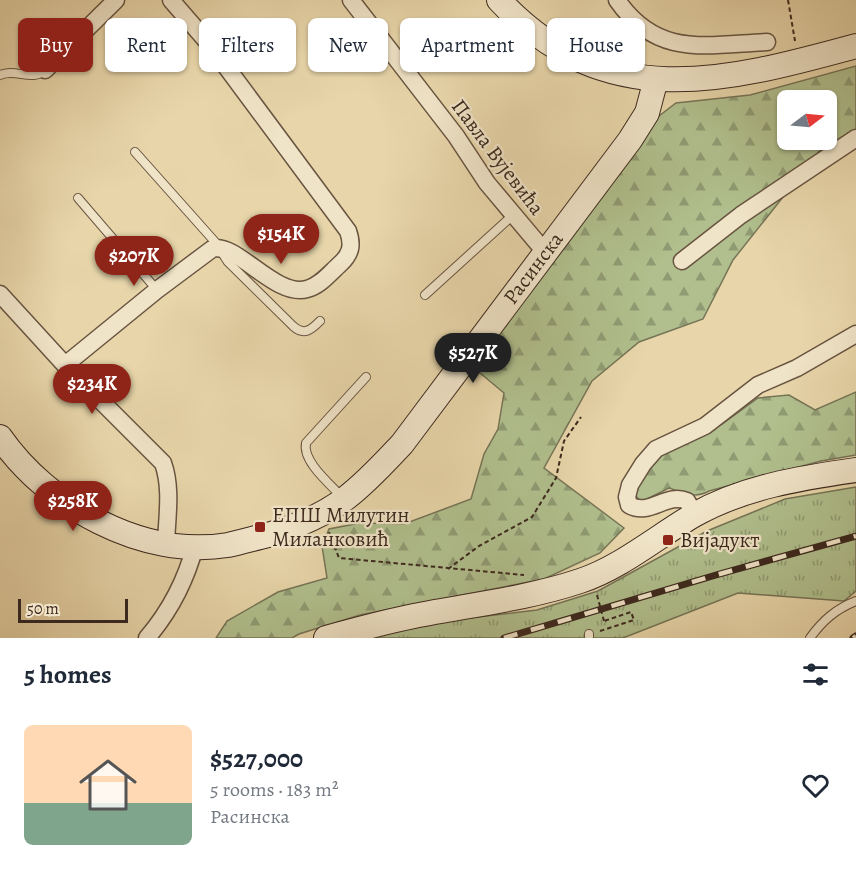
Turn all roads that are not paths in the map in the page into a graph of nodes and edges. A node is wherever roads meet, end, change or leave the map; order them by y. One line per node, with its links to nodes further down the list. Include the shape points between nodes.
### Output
1 (116, 0): 6 (street)
2 (171, 0): 16 (street, via 284,143 348,231 351,243 349,255 319,284 305,290 280,284)
3 (351, 0): 15 (street, Павла Вујевића)
4 (499, 0): 11 (street, via 520,21 580,59 609,70)
5 (616, 0): 7 (street, via 643,29 670,41 706,45)
6 (93, 23)
7 (767, 42)
8 (856, 46): 11 (street, via 731,76)
9 (42, 72): 10 (lane, via 36,76 12,72)
10 (0, 75)
11 (656, 79): 17 (street, Расинска, via 642,122)
12 (856, 138): 18 (street, via 741,215)
13 (135, 152): 16 (lane)
14 (78, 198): 19 (lane)
15 (512, 216): 17 (street, Павла Вујевића); 21 (lane)
16 (219, 247): 19 (street); 22 (lane, via 228,262 298,331 310,330)
17 (545, 252): 28 (street, Расинска, via 402,444)
18 (682, 261)
19 (157, 290): 24 (street)
20 (0, 294): 24 (street)
21 (425, 295)
22 (320, 321)
23 (856, 334): 29 (street, via 748,391 705,426 665,444 649,456 630,485 629,505 643,509 677,498 687,501)
24 (65, 364): 30 (street, via 163,463 168,486)
25 (366, 376): 28 (lane, via 305,448 307,458)
26 (0, 437): 30 (street, Расинска, via 40,483 84,514 136,537)
27 (856, 470): 29 (street, via 780,483)
28 (345, 499): 31 (street, Расинска, via 279,531 226,545)
29 (695, 515): 34 (street, via 582,581)
30 (166, 543): 31 (street, Расинска)
31 (195, 546): 33 (street, via 177,594)
32 (856, 601): 35 (lane, via 836,610)
33 (147, 638)
34 (326, 638)
35 (810, 638)

